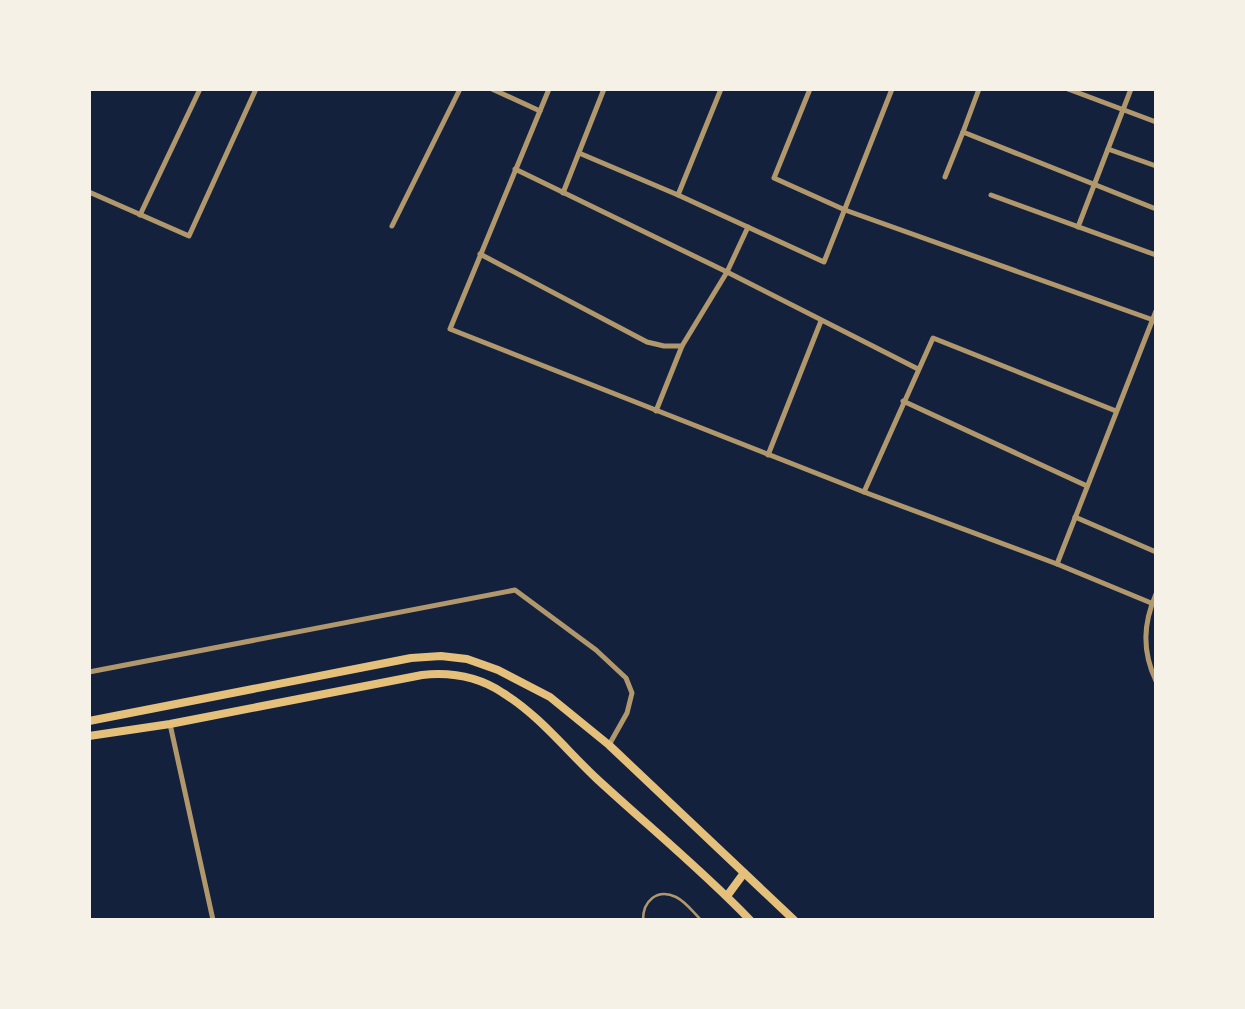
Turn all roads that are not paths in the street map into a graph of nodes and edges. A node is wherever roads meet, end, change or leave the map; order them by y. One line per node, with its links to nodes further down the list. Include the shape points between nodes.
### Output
1 (200, 89): 29 (street)
2 (256, 89): 29 (street, via 189,236)
3 (460, 89): 30 (street)
4 (492, 89): 14 (street)
5 (549, 89): 14 (street)
6 (604, 89): 18 (street)
7 (721, 89): 25 (street)
8 (810, 89): 28 (street, via 774,178)
9 (892, 89): 28 (street)
10 (979, 89): 16 (street)
11 (1068, 89): 13 (street)
12 (1131, 89): 13 (street)
13 (1124, 110): 15 (street); 17 (street)
14 (540, 111): 20 (street)
15 (1156, 122)
16 (963, 132): 21 (street); 22 (street)
17 (1108, 149): 19 (street); 22 (street)
18 (579, 153): 24 (street); 25 (street)
19 (1156, 166)
20 (515, 169): 24 (street); 33 (street)
21 (945, 177)
22 (1095, 184): 27 (street); 32 (street)
23 (89, 192): 29 (street)
24 (563, 193): 35 (street)
25 (678, 195): 31 (street)
26 (991, 195): 32 (street)
27 (1156, 209)
28 (845, 210): 31 (street, via 824,262); 37 (street)
29 (140, 215)
30 (392, 226)
31 (748, 227): 35 (street)
32 (1078, 227): 34 (street)
33 (481, 254): 39 (street, via 647,342); 42 (street, via 450,330)
34 (1156, 255)
35 (727, 272): 38 (street); 39 (street)
36 (1156, 310): 37 (street)
37 (1154, 320): 43 (street)
38 (821, 321): 40 (street); 44 (street)
39 (682, 346): 42 (street)
40 (918, 369): 41 (street); 43 (street, via 933,338)
41 (903, 401): 45 (street); 46 (street)
42 (656, 411): 44 (street)
43 (1116, 411): 45 (street)
44 (768, 455): 46 (street)
45 (1087, 485): 47 (street)
46 (864, 492): 49 (street)
47 (1075, 517): 48 (street); 49 (street)
48 (1156, 552)
49 (1056, 564): 51 (street)
50 (1156, 594): 51 (street)
51 (1154, 604): 53 (street, via 1145,630 1146,652)
52 (89, 672): 57 (street, via 515,590 626,678 632,693 627,713)
53 (1156, 681)
54 (89, 721): 57 (main road, via 441,656 479,663 534,687)
55 (170, 724): 56 (main road); 59 (main road, via 422,675 469,678 492,686 519,704); 60 (street)
56 (89, 736)
57 (609, 745): 58 (main road)
58 (744, 873): 59 (main road); 64 (main road)
59 (727, 895): 63 (main road)
60 (213, 920)
61 (643, 920): 62 (lane, via 646,905 660,894 676,897)
62 (701, 920)
63 (750, 920)
64 (794, 920)

